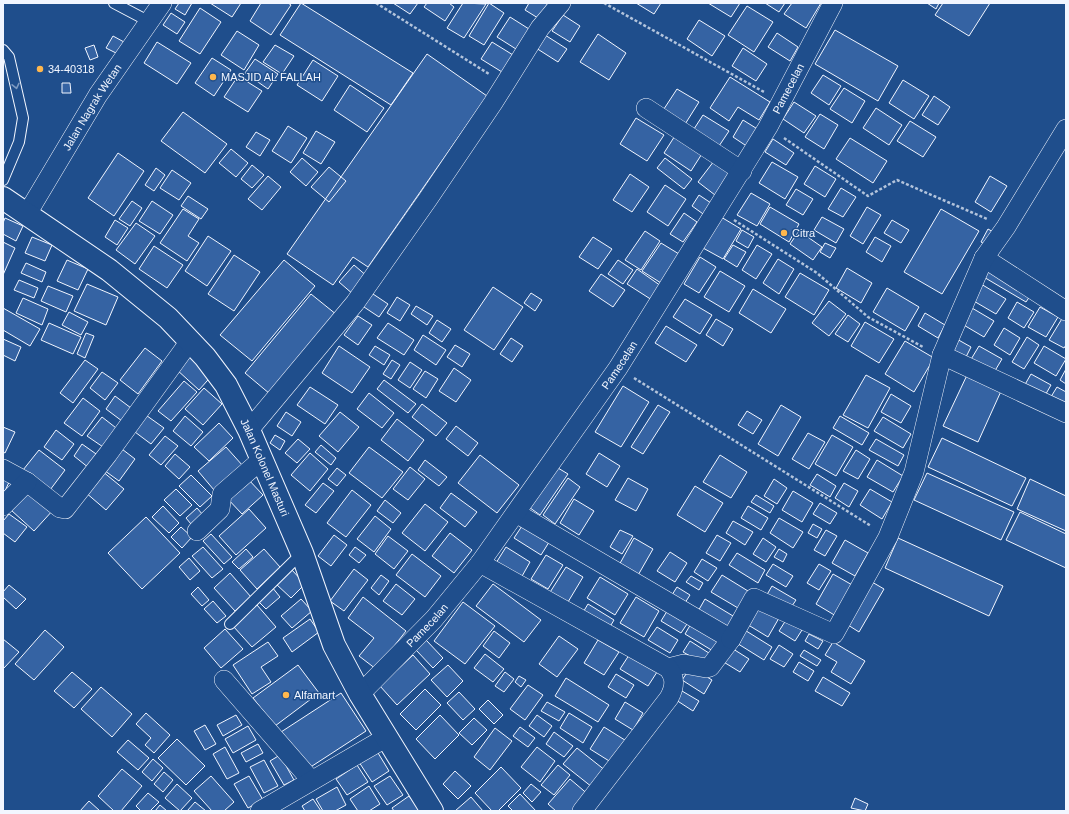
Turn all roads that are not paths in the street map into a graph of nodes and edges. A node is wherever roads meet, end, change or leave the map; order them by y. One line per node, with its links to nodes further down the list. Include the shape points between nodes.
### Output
1 (114, 3): 5 (lane)
2 (162, 3): 5 (street, Jalan Nagrak Wetan)
3 (562, 3): 18 (street, via 540,28 493,103 355,303)
4 (833, 3): 9 (street, Pamecelan, via 782,102)
5 (150, 22): 12 (street, Jalan Nagrak Wetan, via 98,95)
6 (3, 50): 10 (lane, one-way to 10, via 9,57 23,118 19,142)
7 (646, 108): 9 (street)
8 (1066, 129): 13 (street)
9 (742, 171): 23 (street, Pamecelan, via 618,368)
10 (3, 180)
11 (3, 198): 12 (main road, Jalan Kolonel Masturi)
12 (27, 214): 15 (main road, Jalan Kolonel Masturi, via 110,270 168,318)
13 (984, 258): 14 (street); 16 (street)
14 (1066, 311)
15 (190, 341): 18 (main road, Jalan Kolonel Masturi, via 226,385); 21 (street, via 67,507 60,508)
16 (942, 355): 17 (street); 28 (street, via 914,472 888,537 834,634 754,598)
17 (1066, 413)
18 (248, 430): 19 (main road, Jalan Kolonel Masturi)
19 (260, 461): 24 (street, via 222,494 220,509); 25 (main road, Jalan Kolonel Masturi)
20 (3, 469): 21 (street)
21 (27, 482): 22 (street)
22 (3, 506)
23 (516, 513): 26 (street, Pamecelan); 28 (street)
24 (197, 531)
25 (302, 553): 27 (lane); 31 (main road, Jalan Kolonel Masturi, via 334,644)
26 (480, 563): 29 (street); 31 (street, Pamecelan, via 434,619)
27 (230, 624)
28 (731, 639): 29 (street, via 710,667 684,664)
29 (668, 668): 36 (street, via 673,674 674,681 669,698)
30 (224, 680): 33 (street)
31 (360, 694): 32 (main road, Jalan Kolonel Masturi)
32 (387, 737): 33 (street); 35 (main road, Jalan Kolonel Masturi)
33 (311, 780): 34 (street)
34 (260, 811)
35 (432, 811)
36 (582, 811)

